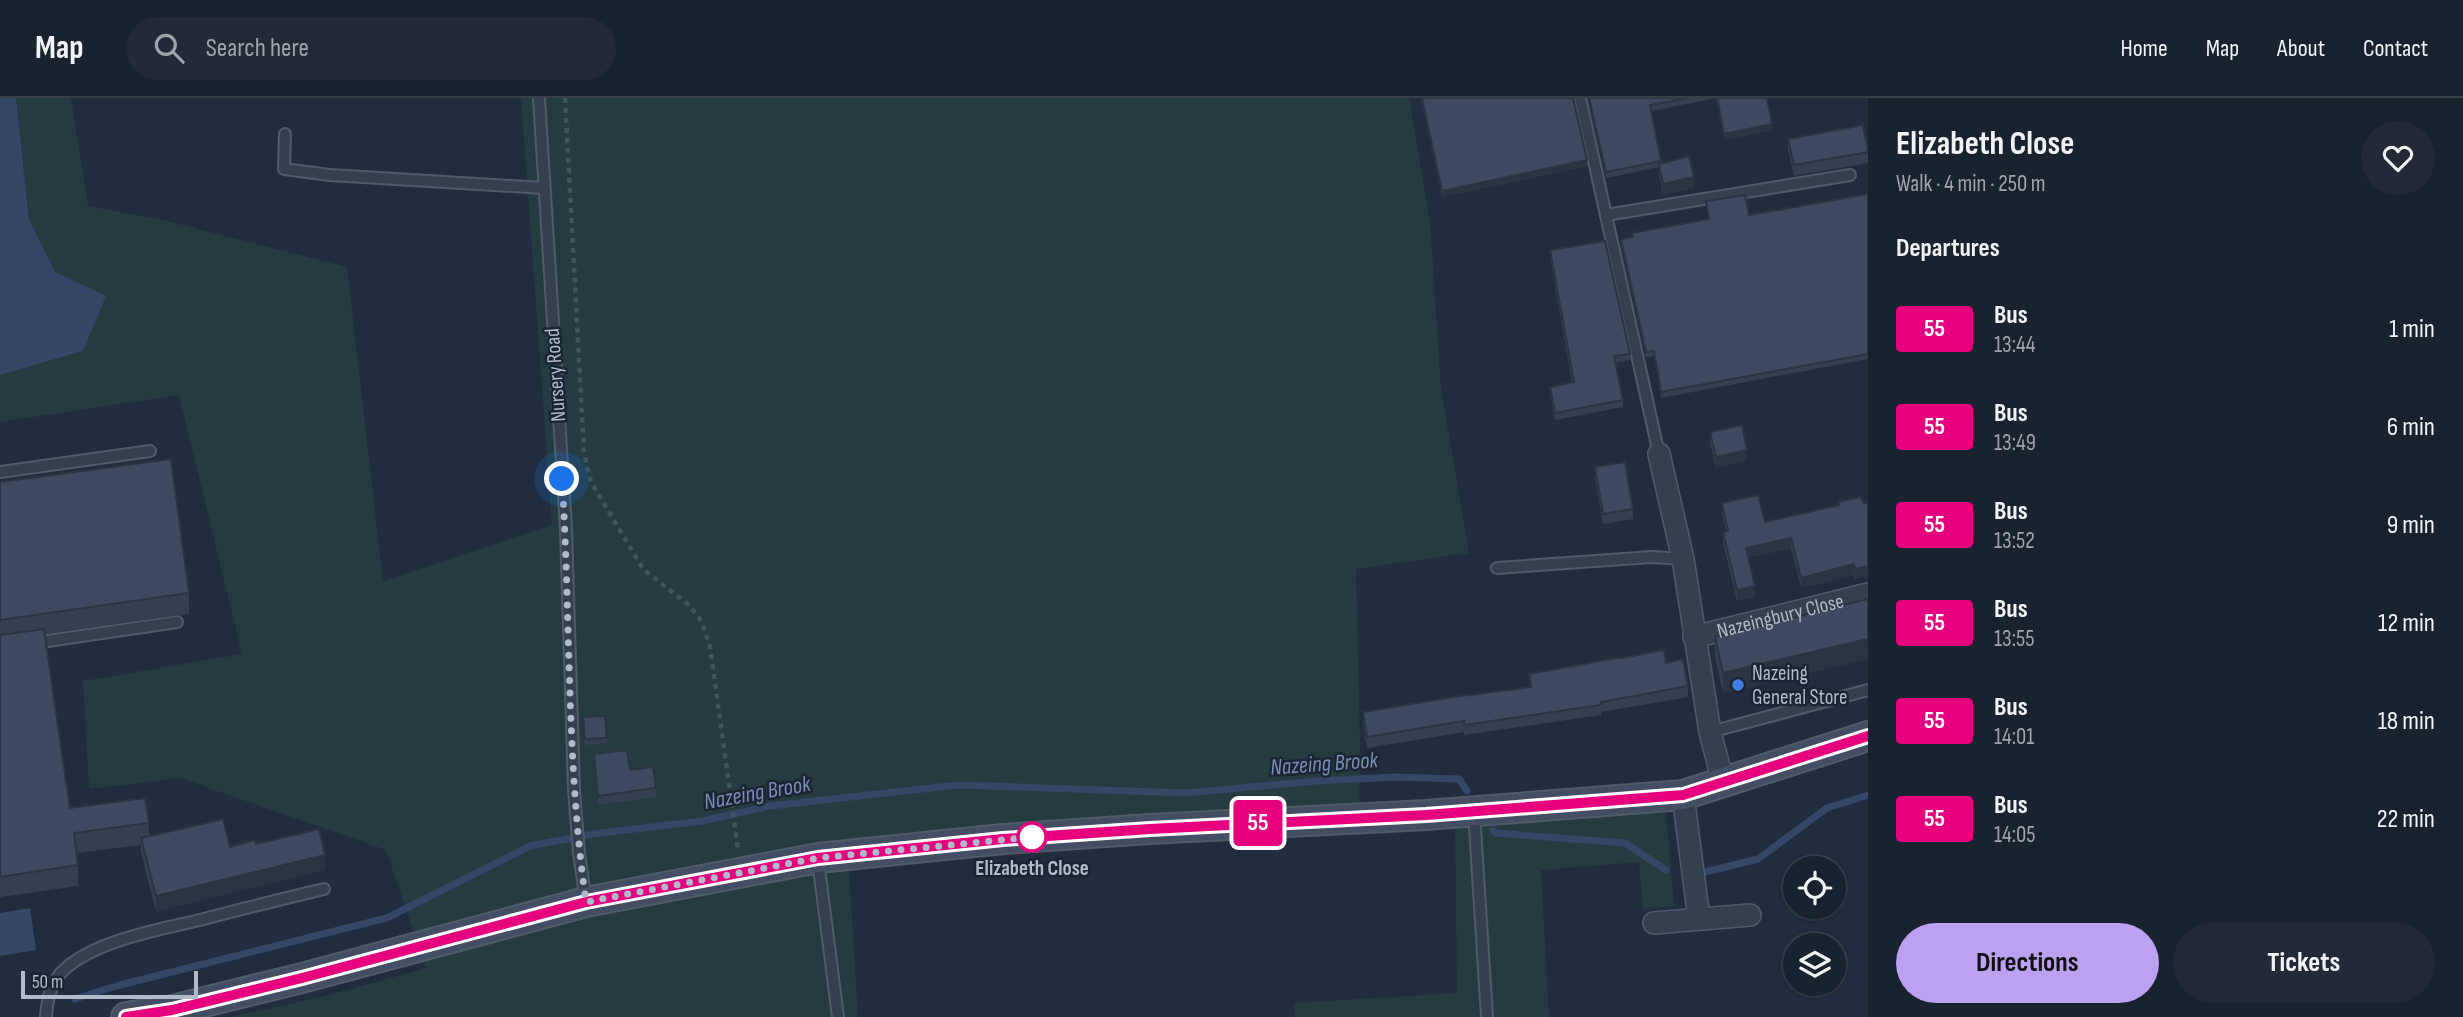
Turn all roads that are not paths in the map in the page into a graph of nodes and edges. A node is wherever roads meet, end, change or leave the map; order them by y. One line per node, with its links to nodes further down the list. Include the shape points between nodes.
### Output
1 (538, 98): 5 (lane, Nursery Road)
2 (1580, 98): 6 (lane)
3 (285, 134): 5 (lane, via 284,169)
4 (1850, 175): 6 (lane)
5 (544, 188): 24 (lane, Nursery Road, via 566,528 576,821)
6 (1606, 215): 8 (lane)
7 (150, 451): 9 (lane)
8 (1659, 454): 10 (street)
9 (0, 472)
10 (1683, 559): 11 (lane); 14 (street)
11 (1497, 568)
12 (1868, 594): 14 (street, Nazeingbury Close)
13 (177, 622): 15 (lane)
14 (1694, 637): 17 (street)
15 (27, 645)
16 (1868, 690): 17 (lane)
17 (1710, 732): 19 (street)
18 (1868, 736): 19 (main road)
19 (1723, 782): 20 (main road)
20 (1683, 795): 21 (main road); 26 (street)
21 (1474, 811): 22 (main road, via 1003,839); 31 (lane)
22 (818, 858): 24 (main road); 30 (lane)
23 (324, 889): 28 (lane, via 128,937 79,959 55,982 47,1000)
24 (586, 902): 29 (main road, via 302,978)
25 (1750, 915): 26 (street)
26 (1699, 919): 27 (street)
27 (1654, 923)
28 (47, 1017)
29 (126, 1017)
30 (838, 1017)
31 (1487, 1017)

